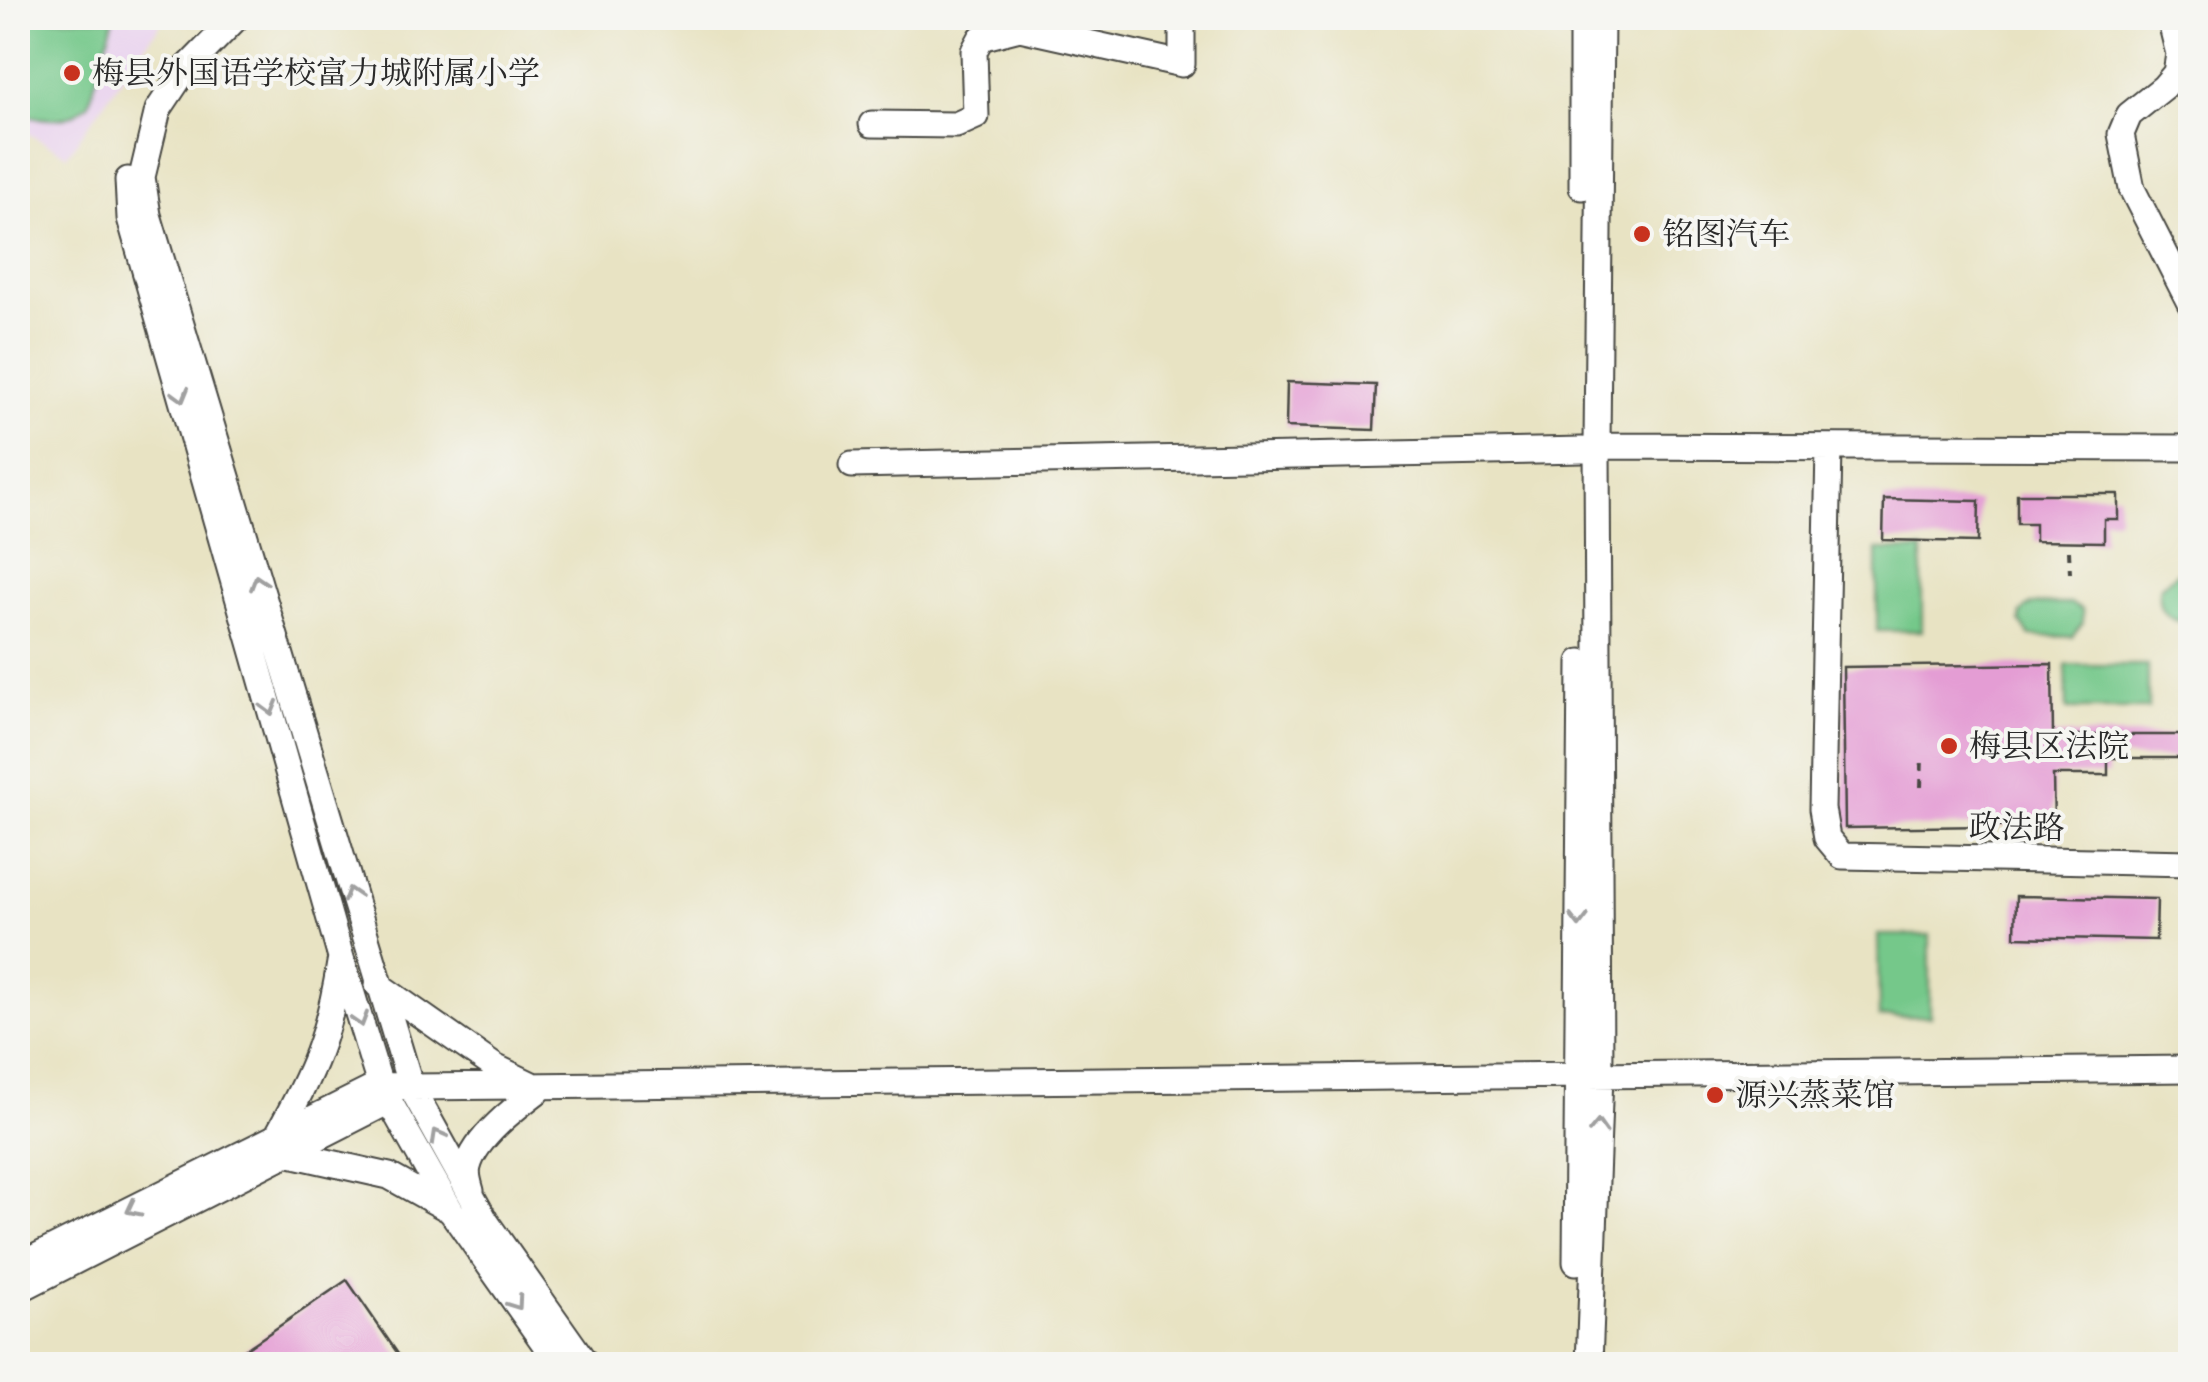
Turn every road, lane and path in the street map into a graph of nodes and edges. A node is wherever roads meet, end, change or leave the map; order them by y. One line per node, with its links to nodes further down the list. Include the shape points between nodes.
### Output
1 (214, 18): 19 (street, one-way to 19, via 160,75 143,105 128,170 130,218)
2 (236, 18): 20 (street, one-way to 2, via 142,177 158,110 184,71)
3 (1182, 18): 7 (street, via 1182,64)
4 (1582, 18): 11 (street)
5 (1601, 18): 11 (street)
6 (2170, 18): 9 (street, via 2176,72 2130,114 2121,134 2132,189)
7 (1009, 24): 8 (street, via 981,38 974,50 976,116 956,125)
8 (872, 124)
9 (2190, 303)
10 (1829, 446): 11 (street); 12 (street); 18 (street, 政法路, via 1822,810 1827,838 1842,856)
11 (1589, 448): 13 (street); 22 (street)
12 (2190, 448)
13 (852, 465)
14 (2069, 551): 15 (path)
15 (2070, 572)
16 (1922, 757): 17 (path)
17 (1920, 787)
18 (2190, 863)
19 (341, 958): 24 (street, one-way to 24); 25 (street, via 323,1044)
20 (378, 985): 23 (street, via 495,1067); 24 (street)
21 (2190, 1069): 22 (street)
22 (1589, 1075): 23 (street); 31 (street); 32 (street, one-way to 22)
23 (540, 1086): 24 (street); 26 (street, via 474,1152)
24 (394, 1091): 25 (street); 26 (street)
25 (282, 1145): 26 (street); 27 (street, one-way to 27); 28 (street)
26 (461, 1204): 29 (street, one-way to 29); 30 (street, via 486,1222)
27 (18, 1266)
28 (18, 1290)
29 (559, 1364)
30 (586, 1364)
31 (1575, 1364)
32 (1589, 1364)

